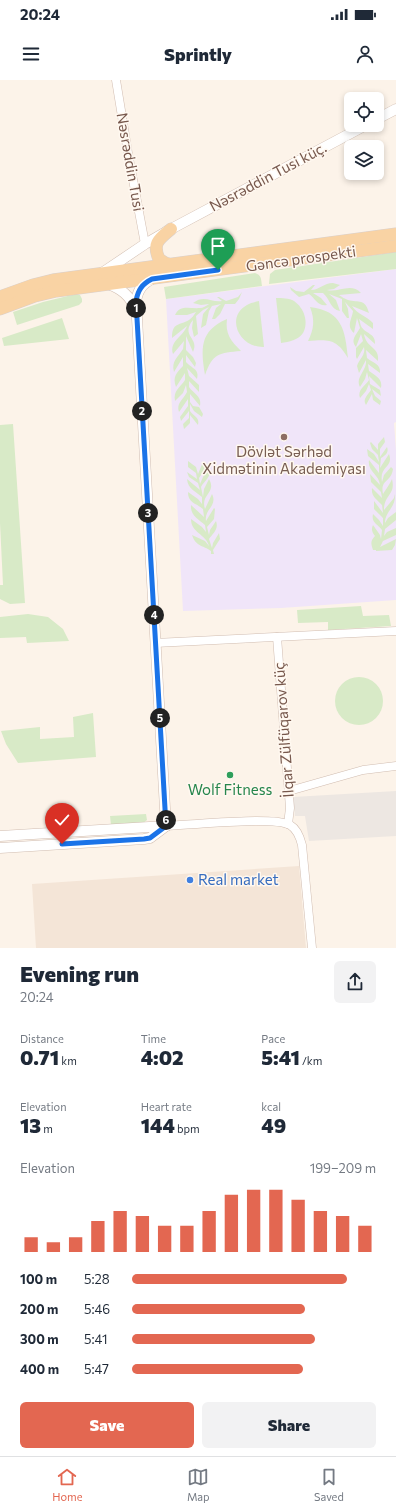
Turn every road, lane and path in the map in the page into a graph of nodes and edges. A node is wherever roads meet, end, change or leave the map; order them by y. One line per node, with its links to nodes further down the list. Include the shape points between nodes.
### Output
1 (116, 80): 7 (street, Nəsrəddin Tusi)
2 (396, 109): 3 (street)
3 (384, 115)
4 (353, 132): 5 (street, Nəsrəddin Tusi küç.)
5 (171, 229): 7 (street, Nəsrəddin Tusi küç.); 9 (main road, via 158,240 155,247 159,260)
6 (396, 234): 9 (main road, Gəncə prospekti)
7 (145, 244): 10 (street, Nəsrəddin Tusi küç.)
8 (396, 246): 11 (main road, Gəncə prospekti)
9 (172, 265): 10 (main road, Gəncə prospekti)
10 (104, 279): 11 (main road, Gəncə prospekti); 12 (main road); 12 (main road, Gəncə prospekti, via 87,286); 15 (street, via 126,294)
11 (152, 279): 15 (street, via 146,282 138,293)
12 (55, 286): 13 (main road, via 32,285); 14 (main road)
13 (0, 297)
14 (0, 310)
15 (136, 310): 18 (street)
16 (396, 631): 17 (street)
17 (277, 637): 18 (street); 20 (street, İlqar Zülfüqarov küç)
18 (155, 643): 22 (street)
19 (396, 766): 20 (street, via 363,770)
20 (289, 791): 21 (street, İlqar Zülfüqarov küç)
21 (288, 824): 22 (street, via 258,822); 25 (street, via 299,835 302,845)
22 (166, 826): 23 (street); 24 (street, via 150,838 144,839)
23 (0, 836)
24 (0, 848)
25 (312, 948)

